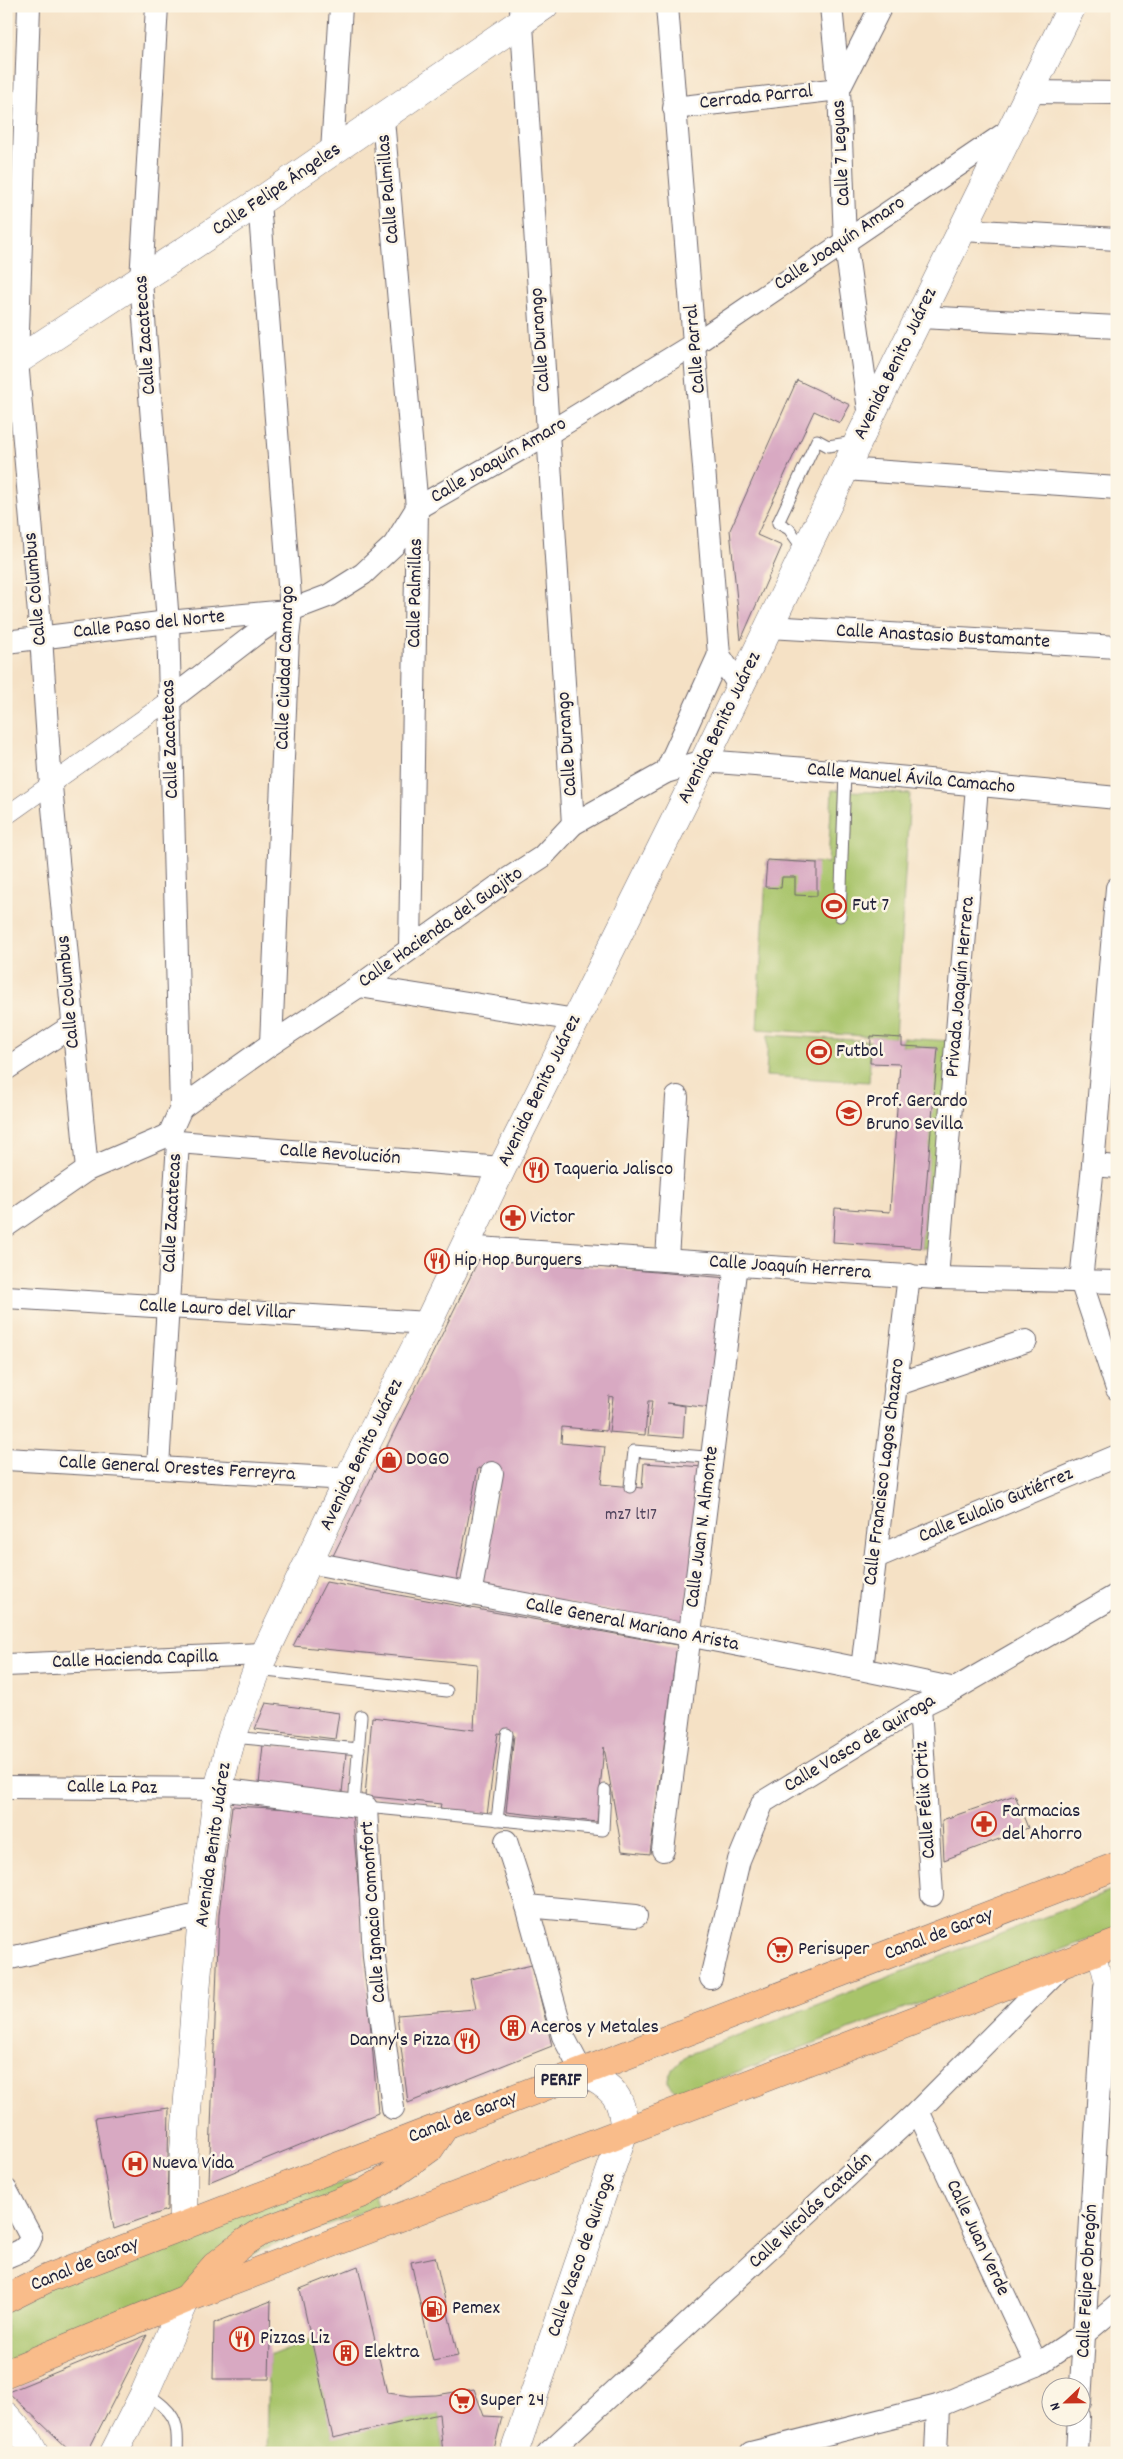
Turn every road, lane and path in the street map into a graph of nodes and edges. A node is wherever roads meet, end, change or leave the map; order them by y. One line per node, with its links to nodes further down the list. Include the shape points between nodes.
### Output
1 (29, 6): 25 (street, Calle Columbus)
2 (156, 6): 21 (street, Calle Zacatecas)
3 (341, 6): 16 (street)
4 (544, 6): 9 (street, Calle Felipe Ángeles)
5 (667, 6): 13 (street, Calle Parral)
6 (831, 6): 10 (street, Calle 7 Leguas)
7 (881, 6): 10 (street)
8 (1072, 6): 11 (street, Avenida Benito Juárez)
9 (520, 14): 14 (street, Calle Felipe Ángeles); 27 (street, Calle Durango)
10 (839, 89): 13 (street, Cerrada Parral); 20 (street, Calle 7 Leguas)
11 (1030, 92): 12 (street); 15 (street, Avenida Benito Juárez)
12 (1117, 93)
13 (674, 108): 24 (street, Calle Parral)
14 (383, 119): 16 (street, Calle Felipe Ángeles); 30 (street, Calle Palmillas)
15 (1013, 128): 18 (street, Avenida Benito Juárez); 20 (street, Calle Joaquín Amaro)
16 (332, 152): 17 (street, Calle Felipe Ángeles)
17 (259, 202): 21 (street, Calle Felipe Ángeles); 32 (street, Calle Ciudad Camargo)
18 (962, 230): 19 (street); 22 (street, Avenida Benito Juárez)
19 (1117, 239)
20 (845, 240): 24 (street, Calle Joaquín Amaro); 26 (street, Calle 7 Leguas)
21 (141, 281): 25 (street, Calle Felipe Ángeles); 33 (street, Calle Zacatecas)
22 (920, 317): 23 (street); 26 (street, Avenida Benito Juárez)
23 (1117, 327)
24 (696, 343): 27 (street, Calle Joaquín Amaro); 38 (street, Calle Parral)
25 (12, 364): 35 (street, Calle Columbus)
26 (864, 429): 28 (street, Avenida Benito Juárez); 31 (lane, via 828,446 817,440 778,523 789,529)
27 (547, 434): 30 (street, Calle Joaquín Amaro); 48 (street, Calle Durango)
28 (845, 469): 29 (street); 31 (street, Avenida Benito Juárez)
29 (1117, 488)
30 (417, 508): 32 (street, Calle Joaquín Amaro, via 394,545 363,574 328,596); 52 (street, Calle Palmillas)
31 (805, 552): 34 (street, Avenida Benito Juárez)
32 (291, 610): 33 (street, Calle Paso del Norte); 40 (street, Calle Joaquín Amaro); 56 (street, Calle Ciudad Camargo)
33 (168, 622): 35 (street, Calle Paso del Norte); 40 (street, Calle Zacatecas)
34 (769, 627): 37 (street, Calle Anastasio Bustamante); 39 (street, Avenida Benito Juárez)
35 (41, 636): 36 (street, Calle Paso del Norte); 44 (street, Calle Columbus)
36 (6, 642)
37 (1117, 647)
38 (719, 655): 39 (street, Calle Parral); 42 (street)
39 (740, 687): 41 (street, Avenida Benito Juárez)
40 (171, 699): 44 (street, Calle Joaquín Amaro); 60 (street, Calle Zacatecas)
41 (704, 761): 42 (street, Calle Hacienda del Guajito); 43 (street, Calle Manuel Ávila Camacho); 54 (street, Avenida Benito Juárez)
42 (666, 772): 48 (street, Calle Hacienda del Guajito)
43 (845, 772): 45 (street, Calle Manuel Ávila Camacho); 50 (lane)
44 (50, 786): 47 (street, Calle Joaquín Amaro); 55 (street, Calle Columbus)
45 (977, 786): 46 (street, Calle Manuel Ávila Camacho); 71 (street, Privada Joaquín Herrera)
46 (1117, 798)
47 (6, 816)
48 (573, 824): 52 (street, Calle Hacienda del Guajito, via 542,856)
49 (1117, 888): 51 (street)
50 (840, 916)
51 (1116, 922): 57 (street)
52 (410, 949): 53 (street, Calle Hacienda del Guajito)
53 (359, 986): 54 (street); 56 (street, Calle Hacienda del Guajito)
54 (576, 1020): 64 (street, Avenida Benito Juárez)
55 (72, 1026): 58 (street); 65 (street, Calle Columbus)
56 (272, 1044): 60 (street, Calle Hacienda del Guajito)
57 (1110, 1045): 62 (street)
58 (6, 1069)
59 (677, 1098): 68 (street)
60 (181, 1108): 61 (street, Calle Zacatecas)
61 (173, 1139): 64 (street, Calle Revolución); 65 (street); 75 (street, Calle Zacatecas)
62 (1093, 1166): 63 (street); 72 (street)
63 (1117, 1167)
64 (502, 1168): 67 (street, Avenida Benito Juárez)
65 (87, 1170): 66 (street)
66 (6, 1226)
67 (464, 1247): 68 (street, Calle Joaquín Herrera); 76 (street, Avenida Benito Juárez)
68 (667, 1259): 69 (street, Calle Joaquín Herrera)
69 (736, 1264): 70 (street, Calle Joaquín Herrera); 91 (street, Calle Juan N. Almonte)
70 (909, 1275): 71 (street, Calle Joaquín Herrera); 78 (street, Calle Francisco Lagos Chazaro)
71 (937, 1278): 72 (street, Calle Joaquín Herrera)
72 (1081, 1281): 73 (street, Calle Joaquín Herrera); 79 (street)
73 (1117, 1282)
74 (6, 1297): 75 (street, Calle Lauro del Villar)
75 (168, 1307): 76 (street, Calle Lauro del Villar); 83 (street, Calle Zacatecas)
76 (428, 1323): 85 (street, Avenida Benito Juárez)
77 (1026, 1341): 78 (street)
78 (895, 1385): 87 (street, Calle Francisco Lagos Chazaro)
79 (1117, 1389)
80 (1117, 1456): 87 (street, Calle Eulalio Gutiérrez)
81 (705, 1457): 86 (lane, via 634,1451)
82 (6, 1459): 83 (street, Calle General Orestes Ferreyra)
83 (158, 1467): 85 (street, Calle General Orestes Ferreyra)
84 (492, 1473): 89 (street)
85 (348, 1479): 88 (street, Avenida Benito Juárez)
86 (630, 1487)
87 (876, 1557): 94 (street, Calle Francisco Lagos Chazaro)
88 (310, 1562): 89 (street, Calle General Mariano Arista); 92 (street, Avenida Benito Juárez)
89 (470, 1595): 91 (street, Calle General Mariano Arista)
90 (1117, 1595): 95 (street, Calle Vasco de Quiroga)
91 (690, 1634): 94 (street, Calle General Mariano Arista); 108 (street, Calle Juan N. Almonte)
92 (261, 1662): 93 (street, Calle Hacienda Capilla); 96 (lane); 100 (street, Avenida Benito Juárez)
93 (6, 1665)
94 (862, 1669): 95 (street, Calle General Mariano Arista)
95 (955, 1689): 97 (street, Calle Vasco de Quiroga)
96 (447, 1691)
97 (920, 1706): 110 (street, Calle Félix Ortiz); 117 (street, Calle Vasco de Quiroga, via 763,1802 739,1860)
98 (361, 1716): 101 (lane)
99 (507, 1734): 106 (lane)
100 (232, 1736): 101 (lane); 103 (street, Avenida Benito Juárez)
101 (359, 1749): 105 (lane)
102 (6, 1787): 103 (street, Calle La Paz)
103 (218, 1789): 105 (street, Calle La Paz); 112 (street, Avenida Benito Juárez)
104 (605, 1790): 106 (lane, via 604,1830)
105 (360, 1806): 106 (lane); 121 (street, Calle Ignacio Comonfort)
106 (497, 1820)
107 (506, 1841): 111 (street)
108 (663, 1850)
109 (1117, 1866): 119 (main road, Canal de Garay / PERIF)
110 (932, 1895)
111 (527, 1906): 113 (street); 119 (street, via 563,2036)
112 (202, 1914): 115 (street); 126 (street, Avenida Benito Juárez, via 183,2164)
113 (636, 1916)
114 (1106, 1947): 116 (main road); 118 (street, Calle Felipe Obregón)
115 (6, 1959)
116 (1066, 1962): 122 (street, Calle Nicolás Catalán); 124 (main road)
117 (711, 1978)
118 (1105, 1987): 120 (street, Calle Felipe Obregón)
119 (582, 2072): 123 (main road, Canal de Garay / PERIF); 124 (street, Calle Vasco de Quiroga, via 615,2093 624,2114)
120 (1108, 2087): 131 (street, Calle Felipe Obregón)
121 (393, 2108)
122 (918, 2111): 132 (street, Calle Juan Verde); 143 (street, Calle Nicolás Catalán)
123 (446, 2125): 126 (main road, Canal de Garay / PERIF); 129 (main road, via 430,2148 363,2193 262,2232 245,2242 215,2266)
124 (624, 2131): 129 (main road); 142 (street, Calle Vasco de Quiroga)
125 (6, 2190): 127 (street, via 31,2237 24,2249)
126 (183, 2226): 128 (main road, Canal de Garay / PERIF, via 48,2278)
127 (6, 2257)
128 (6, 2298)
129 (186, 2300): 133 (main road); 135 (street)
130 (1117, 2306): 131 (street)
131 (1086, 2332): 132 (street); 134 (street, Calle Felipe Obregón)
132 (1037, 2365): 136 (street)
133 (6, 2374)
134 (1082, 2376)
135 (146, 2392): 140 (street); 141 (lane, via 168,2409 175,2420)
136 (938, 2406): 144 (street); 145 (street)
137 (6, 2416): 139 (street)
138 (1078, 2426): 146 (street)
139 (34, 2453)
140 (114, 2453)
141 (177, 2453)
142 (514, 2453)
143 (548, 2453)
144 (750, 2453)
145 (936, 2453)
146 (1077, 2453)

